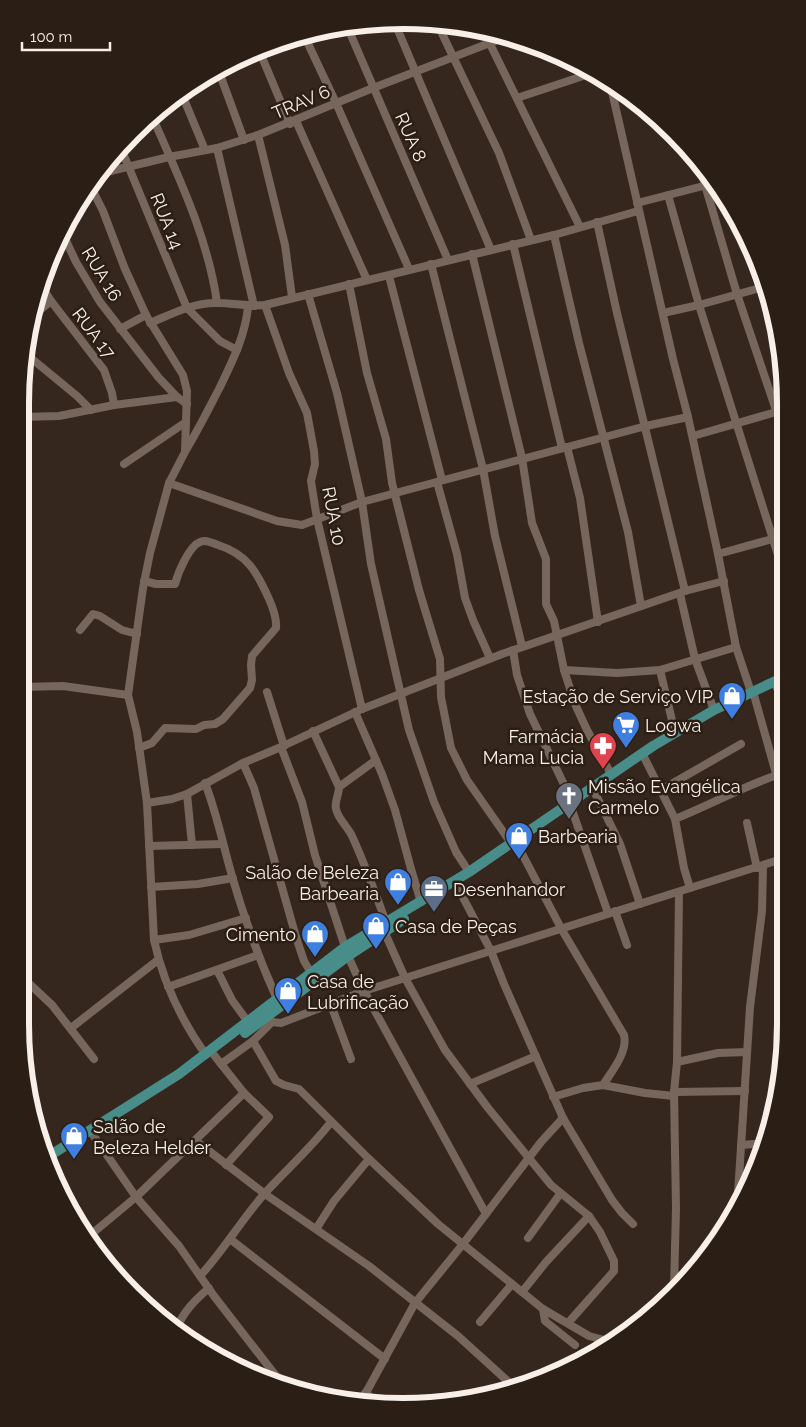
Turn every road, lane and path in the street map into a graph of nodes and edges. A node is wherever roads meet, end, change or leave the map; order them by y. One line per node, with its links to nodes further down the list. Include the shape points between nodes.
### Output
1 (397, 29): 9 (street)
2 (441, 31): 8 (street)
3 (350, 33): 12 (street, RUA 8)
4 (496, 41): 6 (street, TRAV 6)
5 (307, 42): 16 (street)
6 (490, 44): 8 (street, TRAV 6); 14 (street)
7 (261, 57): 17 (street)
8 (454, 57): 9 (street, TRAV 6); 36 (street, via 500,153)
9 (414, 73): 12 (street, TRAV 6); 38 (street)
10 (221, 76): 20 (street)
11 (584, 76): 14 (street)
12 (373, 88): 16 (street, TRAV 6); 40 (street, RUA 8)
13 (613, 94): 31 (street)
14 (517, 98): 33 (street)
15 (184, 100): 22 (street)
16 (336, 104): 17 (street, TRAV 6); 42 (street)
17 (293, 122): 19 (street, TRAV 6); 44 (street)
18 (155, 123): 24 (street)
19 (258, 135): 20 (street, TRAV 6); 50 (street, via 285,245)
20 (244, 140): 21 (street, TRAV 6)
21 (217, 148): 22 (street, TRAV 6); 55 (street)
22 (205, 150): 24 (street, TRAV 6)
23 (123, 154): 25 (street, RUA 14)
24 (169, 157): 25 (street, TRAV 6); 52 (street, via 202,242)
25 (128, 166): 26 (street, TRAV 6); 56 (street, RUA 14)
26 (109, 171)
27 (705, 182): 28 (street)
28 (706, 186): 30 (street); 49 (street)
29 (94, 192): 59 (street)
30 (668, 195): 31 (street); 54 (street)
31 (638, 207): 32 (street); 58 (street)
32 (597, 222): 33 (street); 74 (street)
33 (580, 227): 34 (street)
34 (554, 235): 36 (street); 76 (street)
35 (66, 240): 61 (street, RUA 16, via 100,302)
36 (531, 240): 37 (street)
37 (512, 244): 38 (street); 77 (street)
38 (491, 250): 39 (street)
39 (472, 254): 40 (street); 79 (street)
40 (448, 260): 41 (street)
41 (431, 264): 42 (street); 81 (street)
42 (409, 269): 43 (street)
43 (389, 276): 44 (street); 82 (street)
44 (367, 280): 45 (street)
45 (349, 284): 48 (street); 84 (street, via 367,373 386,439)
46 (759, 288): 49 (street)
47 (46, 293): 51 (street, RUA 17)
48 (308, 294): 50 (street); 85 (street, via 337,393)
49 (737, 294): 54 (street); 65 (street)
50 (292, 297): 53 (street)
51 (51, 301): 57 (street); 67 (street, RUA 17, via 104,370)
52 (217, 303): 55 (street); 56 (street)
53 (265, 305): 55 (street); 86 (street, RUA 10, via 307,413 314,451 312,481)
54 (700, 305): 58 (street); 73 (street)
55 (251, 306): 62 (street)
56 (187, 308): 60 (street); 62 (street, via 220,341)
57 (41, 309)
58 (663, 313): 71 (street)
59 (146, 315): 60 (street); 61 (street)
60 (150, 323): 66 (street, via 183,375)
61 (120, 329): 64 (street, RUA 16)
62 (237, 350): 78 (street)
63 (32, 359): 68 (street)
64 (177, 397): 66 (street, RUA 16); 67 (street)
65 (777, 403)
66 (187, 404): 72 (street)
67 (114, 405): 68 (street)
68 (91, 410): 70 (street)
69 (777, 412): 73 (street)
70 (29, 417)
71 (688, 417): 74 (street); 75 (street)
72 (186, 422): 78 (street); 80 (street)
73 (737, 424): 75 (street); 88 (street)
74 (646, 426): 76 (street); 93 (street)
75 (693, 436): 90 (street)
76 (603, 437): 77 (street); 94 (street, via 628,532)
77 (564, 447): 79 (street); 95 (street, via 580,498)
78 (185, 452): 83 (street)
79 (522, 458): 81 (street); 98 (street, via 532,523 546,559 545,599)
80 (124, 464)
81 (483, 469): 82 (street); 99 (street, via 495,536)
82 (439, 481): 84 (street); 102 (street, via 465,598)
83 (170, 483): 86 (street, via 277,521 302,525); 91 (street)
84 (395, 493): 85 (street); 106 (street, via 440,659)
85 (362, 502): 86 (street); 111 (street, via 371,564)
86 (317, 519): 114 (street, RUA 10)
87 (777, 538): 88 (street)
88 (773, 539): 89 (street); 90 (street)
89 (777, 552)
90 (718, 554): 92 (street)
91 (144, 581): 97 (street); 120 (street, via 175,584 195,544 201,540 229,548 259,575 273,608 276,628 252,656 250,688 223,719 196,729 165,728 152,743)
92 (724, 581): 93 (street); 100 (street)
93 (682, 593): 94 (street); 103 (street)
94 (641, 606): 95 (street)
95 (598, 622): 98 (street)
96 (80, 630): 97 (street, via 93,614 122,630)
97 (137, 634): 113 (street)
98 (557, 634): 99 (street); 104 (street)
99 (522, 646): 101 (street)
100 (736, 647): 103 (street); 112 (street)
101 (513, 650): 102 (street); 132 (street, via 517,675 530,714)
102 (490, 658): 106 (street)
103 (695, 659): 105 (street); 115 (street)
104 (564, 670): 105 (street, via 617,673); 124 (street, via 575,704)
105 (660, 670): 117 (street)
106 (440, 679): 111 (street); 136 (street, via 449,739 456,761)
107 (777, 681): 112 (main road)
108 (777, 685): 112 (main road)
109 (29, 686): 113 (street, via 63,686)
110 (267, 692): 119 (street)
111 (400, 694): 114 (street); 141 (street, via 415,750 434,802)
112 (752, 694): 115 (main road); 121 (main road); 125 (street)
113 (128, 695): 120 (street)
114 (359, 710): 116 (street); 122 (street, RUA 10)
115 (714, 710): 117 (main road)
116 (314, 731): 119 (street); 127 (street)
117 (675, 733): 124 (main road)
118 (742, 744): 129 (street)
119 (283, 746): 123 (street); 156 (street)
120 (139, 748): 131 (street)
121 (644, 757): 128 (main road); 129 (street)
122 (376, 760): 127 (street); 147 (street, RUA 10, via 395,810)
123 (243, 763): 126 (street); 160 (street, via 254,788 296,937)
124 (612, 774): 132 (main road)
125 (777, 775): 133 (street)
126 (205, 783): 130 (street); 135 (street, via 215,808)
127 (339, 787): 151 (street, via 337,812 359,852)
128 (594, 790): 132 (main road); 148 (street, via 620,844)
129 (661, 790): 133 (street)
130 (187, 794): 131 (street); 137 (street)
131 (147, 803): 138 (street)
132 (571, 804): 136 (main road); 149 (street)
133 (675, 819): 145 (street)
134 (747, 823): 140 (street)
135 (223, 844): 137 (street); 142 (street)
136 (514, 844): 141 (main road); 143 (main road); 152 (street)
137 (192, 845): 138 (street)
138 (149, 846): 144 (street)
139 (777, 861): 140 (street)
140 (760, 867): 145 (street); 171 (street, via 760,933)
141 (468, 872): 147 (main road)
142 (232, 878): 144 (street); 150 (street)
143 (456, 886): 151 (main road); 155 (street)
144 (152, 888): 153 (street)
145 (690, 888): 146 (street)
146 (679, 892): 148 (street); 176 (street)
147 (421, 902): 151 (main road)
148 (640, 904): 149 (street)
149 (612, 912): 152 (street); 154 (street)
150 (246, 918): 153 (street, via 189,935); 157 (street)
151 (385, 927): 156 (main road); 161 (street)
152 (562, 930): 155 (street); 179 (street, via 624,1035 625,1045)
153 (154, 940): 158 (street)
154 (627, 945)
155 (491, 951): 161 (street); 173 (street)
156 (347, 952): 160 (main road); 164 (street)
157 (258, 955): 159 (street); 165 (street)
158 (158, 960): 163 (street); 169 (street)
159 (217, 970): 163 (street); 168 (street)
160 (313, 977): 165 (main road); 167 (main road)
161 (405, 978): 164 (street); 178 (street, via 444,1050)
162 (29, 983): 169 (street)
163 (168, 987): 172 (street, via 186,1025)
164 (364, 991): 166 (street); 201 (street)
165 (277, 999): 168 (main road)
166 (331, 1005): 167 (street, via 281,1023); 175 (street)
167 (270, 1019): 170 (street); 172 (main road)
168 (248, 1022): 172 (main road)
169 (71, 1028): 174 (street)
170 (252, 1041): 177 (street); 185 (street, via 276,1081 299,1089)
171 (747, 1052): 176 (street, via 718,1053); 180 (street)
172 (210, 1055): 177 (street); 186 (main road); 190 (main road)
173 (536, 1056): 178 (street); 183 (street)
174 (94, 1059)
175 (351, 1059)
176 (677, 1062): 182 (street)
177 (221, 1064): 181 (street)
178 (470, 1084): 192 (street)
179 (603, 1085): 182 (street, via 644,1093); 183 (street)
180 (745, 1092): 182 (street); 189 (street)
181 (244, 1093): 187 (street); 194 (street, via 269,1117)
182 (674, 1094): 210 (street)
183 (553, 1097): 184 (street)
184 (562, 1118): 192 (street); 203 (street, via 612,1200)
185 (331, 1122): 193 (street); 198 (street)
186 (93, 1135): 191 (main road); 200 (street)
187 (196, 1141): 194 (street); 200 (street)
188 (757, 1144): 189 (street)
189 (742, 1145): 195 (street)
190 (53, 1156)
191 (53, 1156)
192 (528, 1159): 199 (street); 201 (street)
193 (369, 1160): 204 (street, via 334,1201); 208 (street)
194 (226, 1165): 198 (street)
195 (739, 1180): 196 (street); 197 (street)
196 (743, 1180)
197 (739, 1191)
198 (264, 1194): 204 (street); 207 (street)
199 (560, 1194): 202 (street); 206 (street)
200 (136, 1197): 205 (street); 209 (street, via 179,1246)
201 (486, 1214): 208 (street)
202 (589, 1216): 213 (street); 217 (street, via 600,1232 615,1268)
203 (633, 1224)
204 (316, 1229): 214 (street)
205 (93, 1233)
206 (528, 1238)
207 (230, 1239): 209 (street); 221 (street)
208 (463, 1244): 211 (street); 214 (street)
209 (200, 1276): 212 (street)
210 (674, 1282)
211 (512, 1284): 213 (street); 216 (street)
212 (208, 1288): 218 (street, via 188,1307); 222 (street)
213 (522, 1292): 215 (street)
214 (415, 1303): 221 (street); 223 (street, via 458,1336)
215 (542, 1309): 217 (street); 220 (street, via 545,1321)
216 (480, 1322)
217 (568, 1323): 219 (street)
218 (179, 1324)
219 (602, 1341)
220 (576, 1345)
221 (385, 1359): 224 (street)
222 (275, 1375)
223 (508, 1383)
224 (363, 1396)

